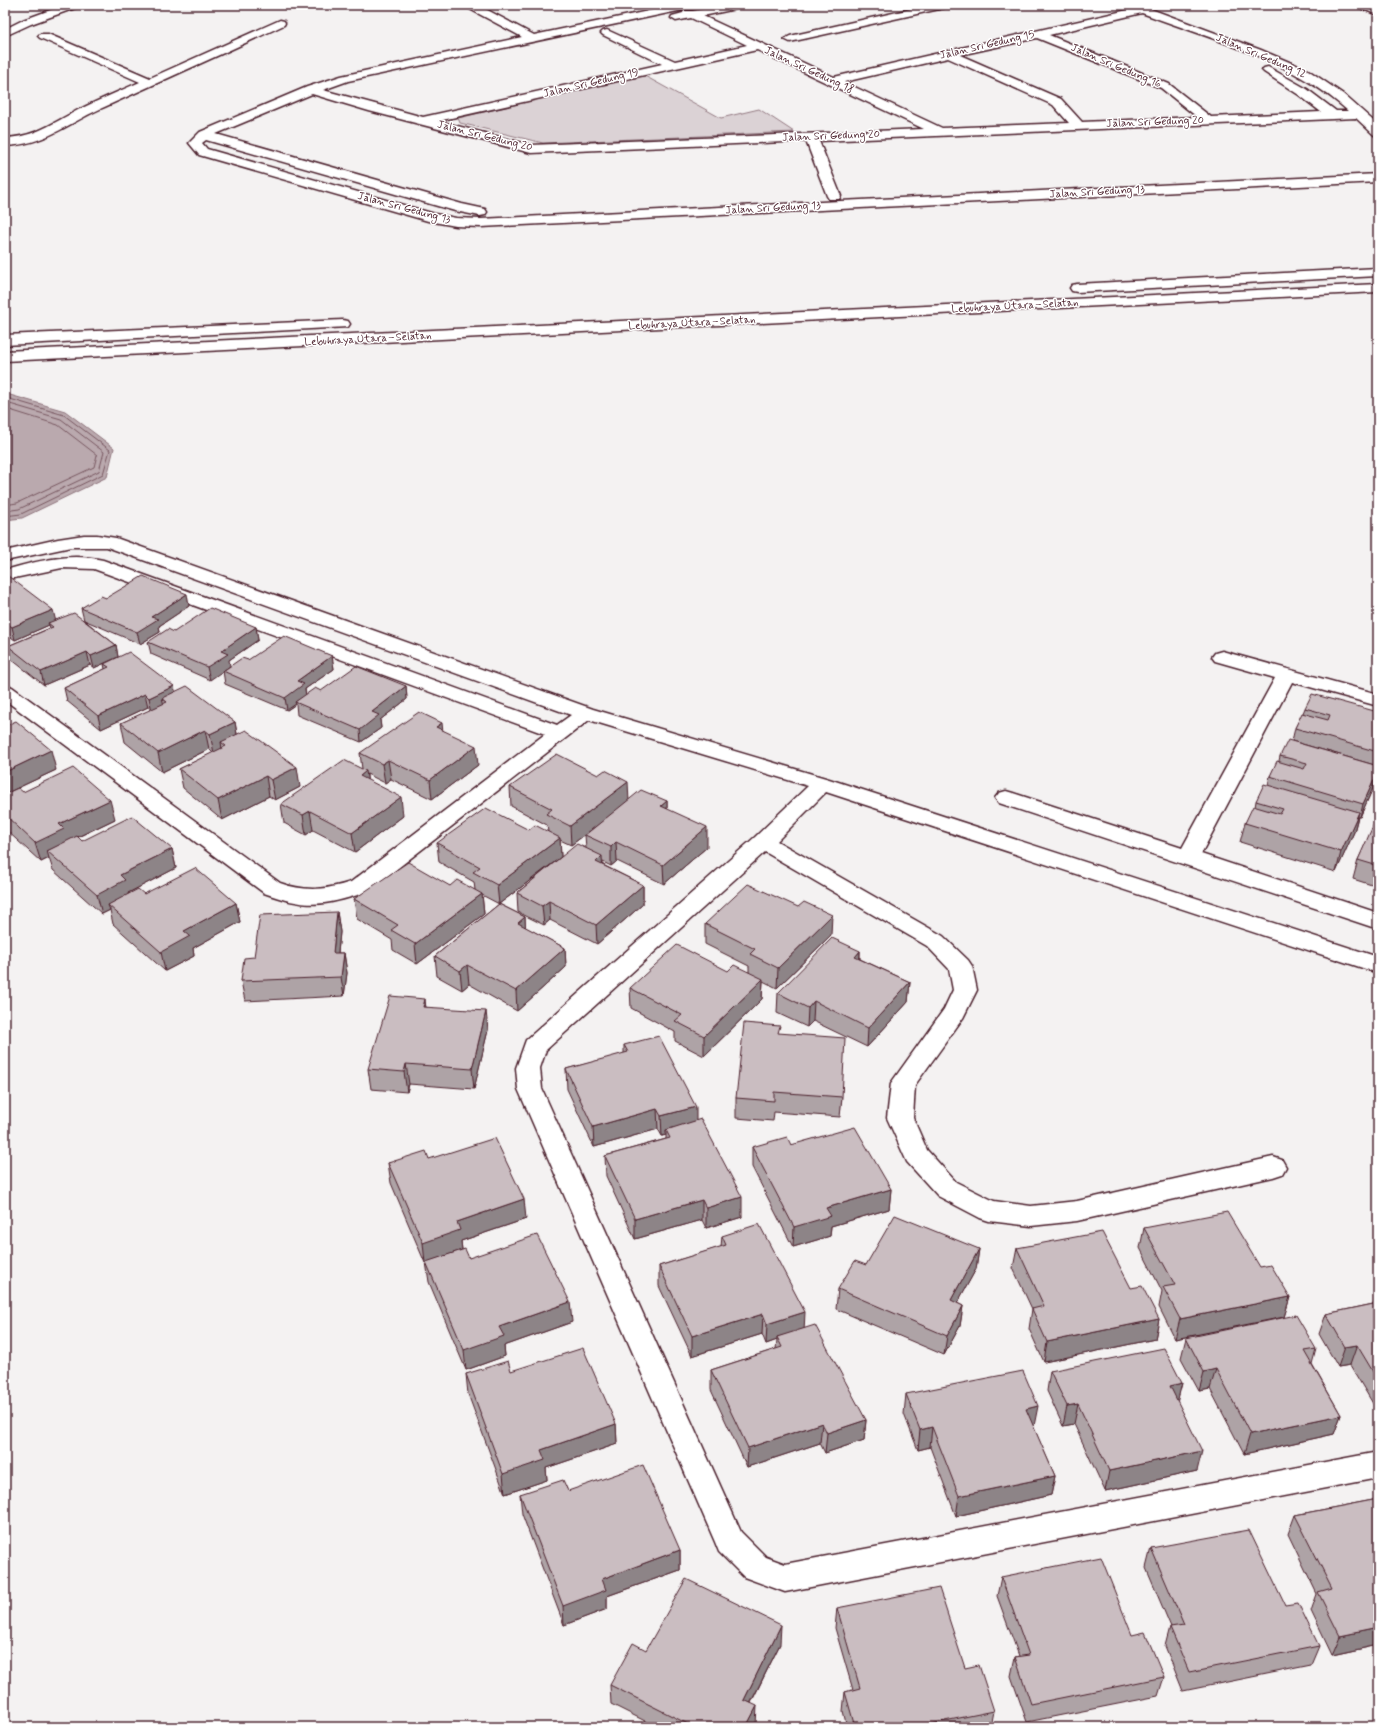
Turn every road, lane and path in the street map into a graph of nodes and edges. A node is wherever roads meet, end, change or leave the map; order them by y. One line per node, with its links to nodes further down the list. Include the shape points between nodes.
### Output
1 (74, 5): 15 (main road)
2 (470, 5): 14 (main road)
3 (741, 5): 8 (main road)
4 (944, 5): 20 (main road)
5 (1130, 5): 9 (main road, Jalan Sri Gedung 12)
6 (1362, 5): 10 (main road)
7 (1105, 7): 11 (main road)
8 (692, 10): 16 (main road); 19 (main road, Jalan Sri Gedung 18, via 678,8); 22 (main road, Jalan Sri Gedung 18)
9 (1143, 10): 11 (main road, Jalan Sri Gedung 15); 33 (main road, Jalan Sri Gedung 12, via 1282,62 1325,85)
10 (1378, 12)
11 (1123, 14): 17 (main road, Jalan Sri Gedung 15); 21 (main road)
12 (280, 23): 28 (main road)
13 (526, 25): 14 (main road)
14 (513, 28): 19 (main road)
15 (5, 32)
16 (607, 33): 25 (main road); 26 (main road)
17 (1038, 34): 23 (main road, Jalan Sri Gedung 15); 35 (main road, Jalan Sri Gedung 16, via 1165,86)
18 (44, 36): 28 (main road)
19 (532, 38): 29 (main road, via 345,78)
20 (790, 39)
21 (1194, 41)
22 (759, 46): 25 (main road, Jalan Sri Gedung 19); 27 (main road, Jalan Sri Gedung 18)
23 (948, 54): 27 (main road, Jalan Sri Gedung 15); 37 (main road, via 1057,102)
24 (1256, 64): 34 (main road, Jalan Sri Gedung 12, via 1275,73)
25 (673, 65): 36 (main road, Jalan Sri Gedung 19)
26 (400, 78)
27 (832, 81): 38 (main road, Jalan Sri Gedung 18)
28 (150, 82): 43 (main road, via 84,112 37,138)
29 (311, 90): 31 (main road, Jalan Sri Gedung 20); 40 (main road)
30 (356, 91): 31 (main road)
31 (334, 97): 32 (main road); 36 (main road, Jalan Sri Gedung 20)
32 (320, 102)
33 (1359, 114): 34 (main road, Jalan Sri Gedung 20); 39 (main road, Jalan Sri Gedung 12)
34 (1333, 115): 35 (main road, Jalan Sri Gedung 20)
35 (1208, 120): 37 (main road, Jalan Sri Gedung 20)
36 (423, 121): 42 (main road, Jalan Sri Gedung 20, via 531,149)
37 (1079, 126): 38 (main road, Jalan Sri Gedung 20)
38 (940, 132): 42 (main road, Jalan Sri Gedung 20)
39 (1378, 132)
40 (204, 135): 44 (main road, Jalan Sri Gedung 13); 46 (main road, Jalan Sri Gedung 13, via 195,143 203,152 433,218 456,222 505,222)
41 (242, 135): 44 (main road)
42 (811, 137): 47 (main road)
43 (5, 142)
44 (229, 142): 47 (main road, Jalan Sri Gedung 13, via 480,212 503,213)
45 (1378, 170): 47 (main road, Jalan Sri Gedung 13)
46 (1378, 178)
47 (834, 196)
48 (1378, 272): 49 (main road, Lebuhraya Utara–Selatan)
49 (1067, 288)
50 (1378, 288): 55 (main road, Lebuhraya Utara–Selatan)
51 (644, 310): 52 (main road, Lebuhraya Utara–Selatan)
52 (660, 310)
53 (356, 324): 54 (main road, Lebuhraya Utara–Selatan)
54 (5, 340)
55 (5, 356)
56 (5, 556): 62 (main road, via 76,541 110,542)
57 (5, 575): 63 (main road, via 53,563 80,561 97,564)
58 (1222, 657): 59 (main road)
59 (1286, 675): 61 (main road); 67 (main road)
60 (5, 691): 63 (main road, via 272,888 291,896 311,899 336,895 359,887)
61 (1378, 700)
62 (586, 713): 63 (main road); 64 (main road)
63 (560, 733)
64 (822, 784): 66 (main road); 69 (main road)
65 (1006, 798): 67 (main road)
66 (763, 842): 70 (main road, via 935,942 960,966 965,990 955,1012 902,1083 900,1118 916,1155 947,1189 989,1211 1031,1216 1077,1212); 71 (main road, via 535,1046 528,1068 530,1089 730,1542 755,1567 785,1578)
67 (1188, 857): 68 (main road)
68 (1378, 921)
69 (1378, 964)
70 (1273, 1167)
71 (1378, 1465)

